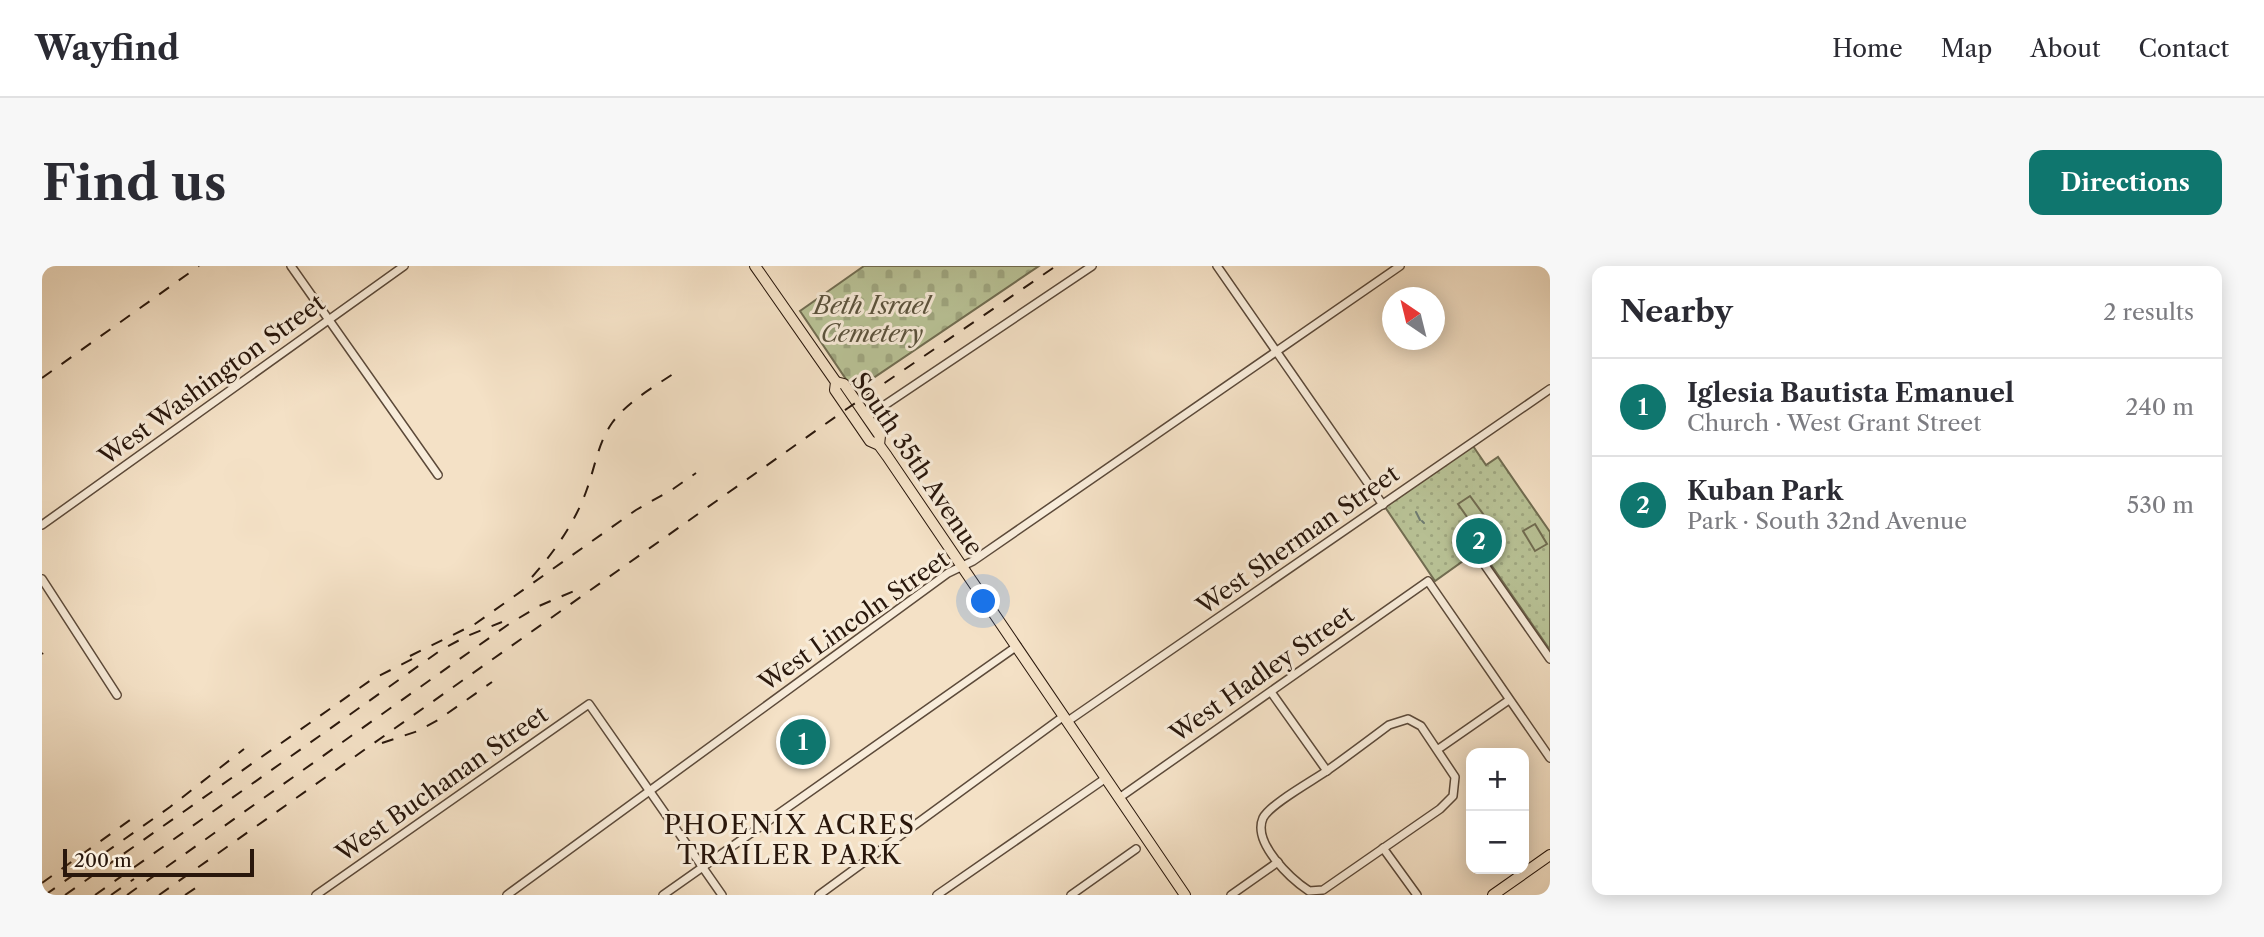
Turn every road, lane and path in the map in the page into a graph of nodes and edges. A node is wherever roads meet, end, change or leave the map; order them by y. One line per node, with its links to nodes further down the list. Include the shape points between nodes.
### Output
1 (291, 266): 7 (street)
2 (404, 266): 7 (street, West Washington Street)
3 (755, 266): 9 (main road, South 35th Avenue)
4 (1092, 266): 11 (street)
5 (1217, 266): 8 (street)
6 (1401, 266): 8 (street, West Lincoln Street)
7 (329, 320): 13 (street); 15 (street, West Washington Street)
8 (1275, 352): 14 (street); 17 (street, West Lincoln Street)
9 (836, 382): 11 (main road, via 844,384); 12 (main road, South 35th Avenue, via 835,390 870,441)
10 (1550, 389): 14 (street, West Sherman Street)
11 (867, 417): 12 (main road, via 880,436)
12 (879, 444): 17 (main road, South 35th Avenue)
13 (438, 475)
14 (1383, 505): 24 (street, West Sherman Street)
15 (42, 524)
16 (1477, 554): 20 (street)
17 (961, 567): 19 (main road, South 35th Avenue); 29 (street, West Lincoln Street)
18 (42, 579): 22 (street)
19 (1017, 646): 24 (main road, South 35th Avenue); 35 (street)
20 (1550, 659)
21 (1270, 692): 23 (street, West Hadley Street, via 1428,581); 27 (street); 30 (street, West Hadley Street)
22 (117, 695)
23 (1510, 700): 25 (street); 26 (street)
24 (1066, 719): 28 (main road, South 35th Avenue); 40 (street, West Sherman Street)
25 (1437, 750): 27 (street, via 1420,726 1408,719 1389,725); 31 (street, via 1455,777 1453,796)
26 (1550, 758)
27 (1327, 771): 34 (street, via 1263,817 1261,834)
28 (1105, 778): 30 (main road, South 35th Avenue); 41 (street)
29 (651, 791): 35 (street); 36 (street, West Buchanan Street, via 589,704); 37 (street, West Lincoln Street)
30 (1119, 797): 43 (main road, South 35th Avenue)
31 (1383, 848): 34 (street, via 1323,890 1309,891 1291,879); 45 (street)
32 (1136, 849): 42 (street)
33 (1550, 855): 46 (main road)
34 (1278, 862): 44 (street)
35 (703, 867): 38 (street); 39 (street)
36 (316, 895)
37 (507, 895)
38 (663, 895)
39 (722, 895)
40 (818, 895)
41 (937, 895)
42 (1072, 895)
43 (1185, 895)
44 (1231, 895)
45 (1417, 895)
46 (1493, 895)

